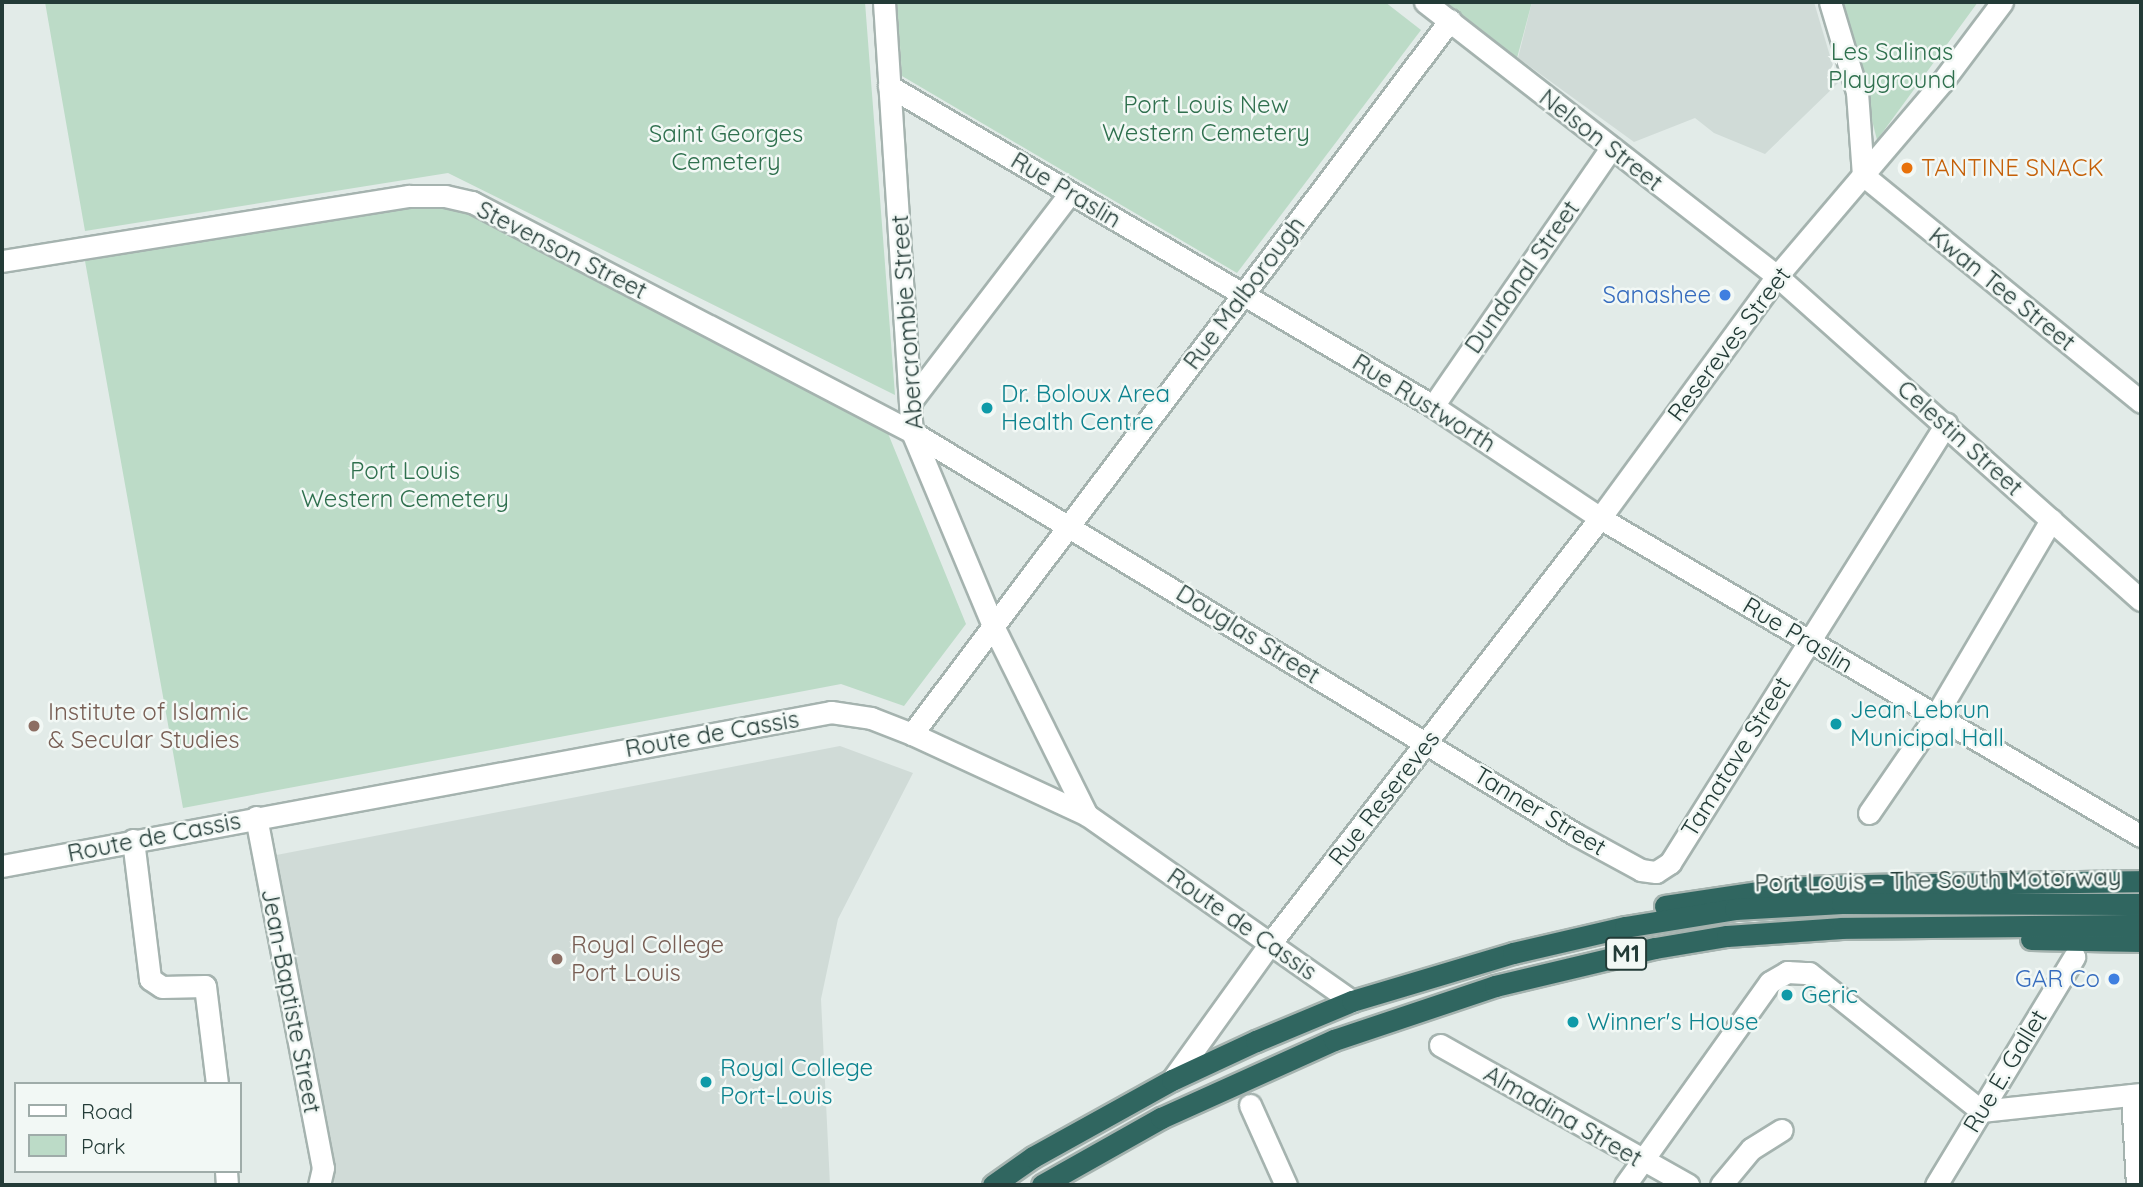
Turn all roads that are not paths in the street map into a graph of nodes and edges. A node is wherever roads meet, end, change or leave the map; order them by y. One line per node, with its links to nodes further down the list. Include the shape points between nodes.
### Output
1 (884, 2): 6 (street, Abercrombie Street)
2 (1425, 2): 5 (street, Nelson Street)
3 (1830, 2): 8 (street, via 1857,92)
4 (2002, 2): 8 (street, Resereves Street)
5 (1450, 20): 7 (street, Nelson Street); 12 (street, Rue Malborough)
6 (890, 86): 9 (street, Rue Praslin); 13 (street, Abercrombie Street)
7 (1611, 148): 11 (street, Nelson Street); 15 (street, Dundonal Street)
8 (1863, 175): 11 (street, Resereves Street); 14 (street, Kwan Tee Street)
9 (1070, 192): 12 (street, Rue Praslin); 13 (street)
10 (2, 261): 17 (street, Stevenson Street, via 263,217 445,195 472,202)
11 (1777, 276): 16 (street, Celestin Street); 18 (street, Resereves Street)
12 (1243, 295): 15 (street, Rue Rustworth); 20 (street, Rue Malborough)
13 (911, 401): 17 (street, Abercrombie Street)
14 (2141, 402)
15 (1433, 406): 18 (street, Rue Rustworth)
16 (1946, 424): 19 (street, Celestin Street); 23 (street, Tamatave Street)
17 (912, 432): 20 (street, Stevenson Street); 22 (street, Abercrombie Street)
18 (1600, 518): 23 (street, Rue Praslin); 26 (street, Rue Resereves)
19 (2051, 520): 21 (street, Celestin Street); 24 (street)
20 (1070, 525): 22 (street, Rue Malborough); 26 (street, Douglas Street)
21 (2141, 600)
22 (993, 626): 25 (street, Rue Malborough); 28 (street, Abercrombie Street)
23 (1809, 641): 24 (street, Rue Praslin); 33 (street, Tamatave Street, via 1670,863)
24 (1935, 717): 27 (street); 30 (street, Rue Praslin)
25 (912, 734): 28 (street, Route de Cassis); 29 (street, Route de Cassis, via 871,718 831,712)
26 (1427, 744): 33 (street, Tanner Street, via 1575,834 1641,870); 40 (street, Rue Resereves)
27 (1869, 813)
28 (1087, 815): 40 (street, Route de Cassis)
29 (256, 817): 31 (street, Route de Cassis); 52 (street, Jean-Baptiste Street, via 323,1168)
30 (2141, 836)
31 (133, 841): 32 (street, Route de Cassis); 46 (street, via 150,979 162,987 205,986)
32 (2, 866)
33 (1656, 872)
34 (2141, 881): 41 (highway, via 1786,888 1620,915)
35 (2141, 904): 36 (highway, Port Louis – The South Motorway / M1)
36 (2010, 914): 37 (highway, Port Louis – The South Motorway / M1); 38 (highway, Port Louis – The South Motorway / M1); 41 (highway, Port Louis – The South Motorway / M1, via 1735,909 1625,926)
37 (2141, 925)
38 (1727, 936): 39 (highway); 54 (highway, Port Louis – The South Motorway / M1, via 1655,947 1495,986 1334,1040 1161,1118)
39 (2141, 941)
40 (1269, 944): 43 (street, Route de Cassis); 45 (street, Rue Resereves)
41 (1513, 953): 43 (highway, Port Louis – The South Motorway / M1)
42 (2074, 957): 49 (street, Rue E. Gallet)
43 (1352, 1001): 45 (highway, Port Louis – The South Motorway / M1)
44 (1440, 1045): 51 (street, Almadina Street)
45 (1172, 1080): 53 (highway, Port Louis – The South Motorway / M1, via 1033,1157)
46 (217, 1082)
47 (2136, 1095): 49 (street); 60 (street)
48 (1251, 1105): 55 (street)
49 (1981, 1111): 51 (street, via 1809,973 1787,972 1770,982); 59 (street, Rue E. Gallet)
50 (1781, 1130): 58 (street, via 1751,1149)
51 (1640, 1161): 56 (street); 57 (street, Almadina Street)
52 (319, 1185)
53 (993, 1185)
54 (1042, 1185)
55 (1286, 1185)
56 (1625, 1185)
57 (1688, 1185)
58 (1721, 1185)
59 (1936, 1185)
60 (2137, 1185)

